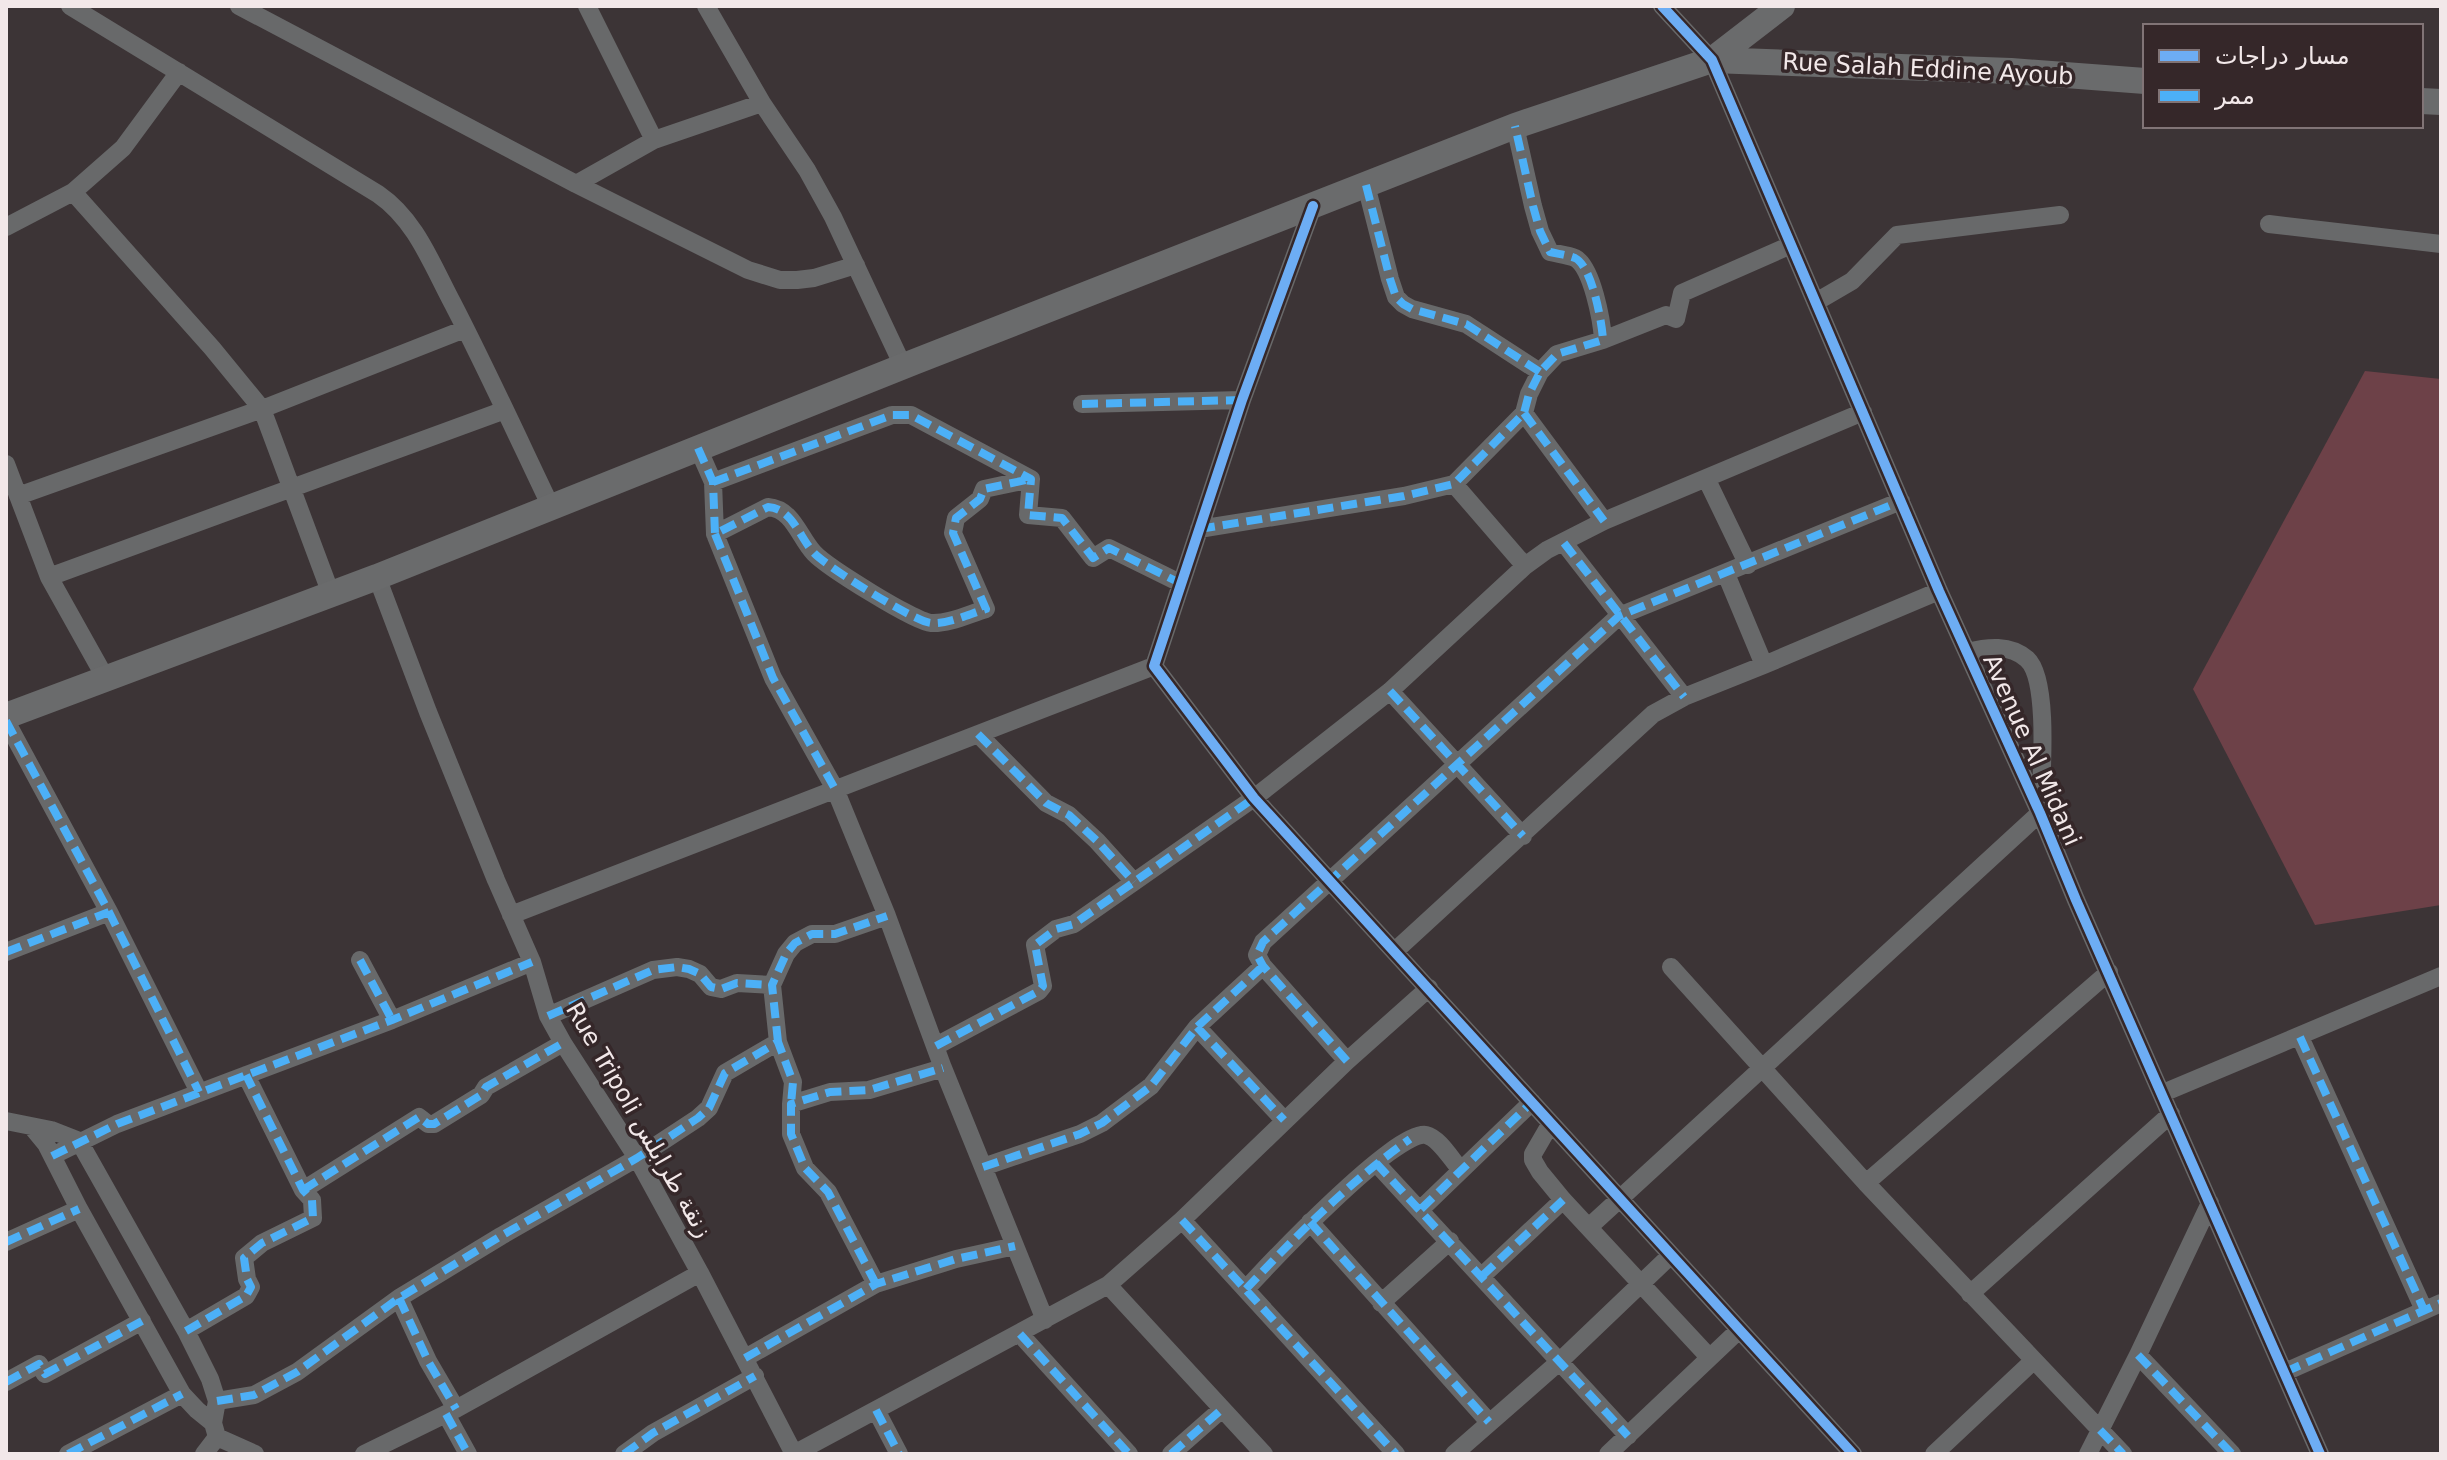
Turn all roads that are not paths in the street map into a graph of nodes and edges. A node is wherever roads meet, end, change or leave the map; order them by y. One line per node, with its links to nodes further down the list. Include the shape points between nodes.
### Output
1 (70, 6): 8 (street)
2 (239, 6): 13 (street)
3 (587, 6): 12 (street)
4 (706, 6): 10 (street)
5 (1662, 6): 7 (street, Avenue Al Midani)
6 (1782, 6): 7 (main road)
7 (1712, 60): 9 (main road, Rue Salah Eddine Ayoub); 11 (main road); 21 (street, Avenue Al Midani)
8 (179, 72): 15 (street, via 123,148); 24 (street, via 391,203 417,237)
9 (2143, 81)
10 (762, 103): 12 (street); 22 (street, via 807,170)
11 (1515, 126): 14 (main road); 25 (street, via 1540,231 1550,252 1576,258 1586,269)
12 (654, 140): 13 (street)
13 (576, 184): 22 (street, via 765,276 814,278)
14 (1366, 185): 16 (main road); 27 (street, via 1396,297 1431,315 1466,324)
15 (73, 192): 19 (street); 30 (street)
16 (1313, 206): 26 (main road); 28 (street)
17 (2060, 215): 23 (street, via 1897,235 1852,281)
18 (2269, 224): 20 (street)
19 (6, 227)
20 (2441, 244)
21 (1791, 245): 23 (street, Avenue Al Midani); 25 (street, via 1682,293 1676,319 1666,315)
22 (856, 265): 26 (street)
23 (1816, 302): 32 (street, Avenue Al Midani)
24 (465, 329): 30 (street); 31 (street)
25 (1603, 340): 27 (street, via 1557,354)
26 (903, 366): 34 (main road)
27 (1540, 372): 33 (street)
28 (1242, 400): 29 (street); 45 (street)
29 (1082, 404)
30 (262, 409): 40 (street); 41 (street)
31 (505, 410): 40 (street); 43 (street)
32 (1863, 412): 36 (street); 42 (street, Avenue Al Midani)
33 (1524, 413): 39 (street); 44 (street)
34 (698, 448): 38 (street); 43 (main road)
35 (6, 464): 41 (street)
36 (1706, 478): 44 (street); 48 (street)
37 (1031, 479): 38 (street, via 904,413); 46 (street, via 984,489 980,499 956,518 953,533 986,609 944,622 908,615 818,557 783,510 768,507); 53 (street, via 1028,515 1062,518 1093,558 1109,548)
38 (713, 482): 46 (street)
39 (1454, 484): 45 (street); 49 (street)
40 (291, 489): 51 (street); 55 (street)
41 (18, 496): 51 (street)
42 (1901, 501): 48 (street); 54 (street, Avenue Al Midani)
43 (552, 509): 52 (main road)
44 (1604, 521): 47 (street)
45 (1199, 529): 53 (street)
46 (715, 534): 66 (street, via 773,678)
47 (1564, 543): 49 (street); 56 (street)
48 (1748, 565): 50 (street)
49 (1525, 566): 61 (street)
50 (1726, 574): 56 (street); 58 (street)
51 (49, 577): 60 (street)
52 (377, 577): 55 (main road); 73 (street, Rue Tripoli زنقة طرابلس)
53 (1180, 583): 59 (street)
54 (1939, 591): 57 (street, Avenue Al Midani); 58 (street)
55 (331, 594): 60 (main road)
56 (1619, 616): 62 (street); 65 (street)
57 (1967, 652): 68 (street, Avenue Al Midani); 68 (street, via 2007,649 2028,660 2039,682)
58 (1764, 665): 62 (street)
59 (1154, 666): 64 (street); 67 (street)
60 (106, 679): 63 (main road)
61 (1390, 691): 65 (street); 67 (street)
62 (1684, 697): 69 (street, via 1653,714)
63 (6, 718): 72 (street)
64 (978, 734): 66 (street); 71 (street, via 1046,803 1069,815 1097,841)
65 (1457, 762): 69 (street); 70 (street)
66 (835, 789): 73 (street); 74 (street)
67 (1254, 798): 70 (street); 71 (street)
68 (2040, 813): 81 (street, Avenue Al Midani); 94 (street)
69 (1523, 836): 75 (street)
70 (1330, 879): 75 (street); 79 (street, via 1263,942 1257,955)
71 (1134, 882): 91 (street, via 1035,945 1043,986 1039,991)
72 (109, 912): 76 (street); 96 (street)
73 (511, 915): 78 (street, Rue Tripoli زنقة طرابلس)
74 (887, 916): 83 (street, via 795,943); 91 (street)
75 (1395, 951): 84 (street)
76 (6, 952)
77 (360, 960): 86 (street)
78 (532, 962): 85 (street, Rue Tripoli زنقة طرابلس); 86 (street)
79 (1263, 966): 87 (street); 92 (street)
80 (1671, 967): 94 (street)
81 (2109, 972): 97 (street, Avenue Al Midani); 111 (street)
82 (2441, 976): 88 (street)
83 (772, 985): 85 (street, via 737,983 721,989 689,969 665,968); 89 (street)
84 (1429, 988): 92 (street); 98 (street)
85 (548, 1016): 90 (street, Rue Tripoli زنقة طرابلس)
86 (392, 1020): 95 (street)
87 (1197, 1027): 101 (street); 109 (street, via 1151,1086 1102,1123)
88 (2300, 1037): 97 (street); 136 (street)
89 (778, 1042): 99 (street, via 793,1082); 107 (street, via 725,1073 709,1108)
90 (563, 1043): 107 (street, Rue Tripoli زنقة طرابلس); 112 (street, via 434,1124 419,1117)
91 (936, 1046): 93 (street)
92 (1347, 1061): 101 (street)
93 (943, 1068): 99 (street, via 869,1090 830,1092); 109 (street)
94 (1761, 1069): 111 (street); 113 (street)
95 (246, 1075): 96 (street); 112 (street)
96 (199, 1092): 105 (street)
97 (2163, 1093): 100 (street, Avenue Al Midani)
98 (1532, 1102): 103 (street); 110 (street)
99 (791, 1104): 130 (street, via 791,1134 805,1168 828,1192)
100 (2171, 1114): 115 (street, Avenue Al Midani); 133 (street)
101 (1284, 1120): 118 (street)
102 (6, 1121): 104 (street)
103 (1551, 1123): 113 (street); 114 (street, via 1533,1160)
104 (32, 1127): 105 (street); 106 (street)
105 (79, 1141): 106 (street); 119 (street)
106 (52, 1156): 116 (street)
107 (637, 1158): 127 (street, Rue Tripoli زنقة طرابلس); 134 (street)
108 (1376, 1163): 110 (street, via 1422,1135 1434,1139); 117 (street); 120 (street)
109 (983, 1167): 125 (street)
110 (1460, 1169): 117 (street)
111 (1866, 1183): 133 (street)
112 (303, 1190): 140 (street, via 312,1200 313,1218 244,1258 251,1287 246,1296)
113 (1619, 1198): 121 (street); 126 (street)
114 (1563, 1200): 121 (street); 128 (street)
115 (2210, 1203): 142 (street); 147 (street, Avenue Al Midani)
116 (79, 1209): 122 (street); 124 (street)
117 (1421, 1209): 123 (street)
118 (1182, 1220): 131 (street); 132 (street)
119 (123, 1221): 122 (street); 140 (street)
120 (1310, 1222): 132 (street); 135 (street)
121 (1589, 1227): 129 (street)
122 (95, 1235): 138 (street)
123 (1450, 1241): 128 (street); 135 (street)
124 (6, 1242)
125 (1015, 1246): 130 (street); 137 (street)
126 (1671, 1255): 129 (street); 139 (street)
127 (700, 1273): 144 (street, Rue Tripoli زنقة طرابلس); 154 (street)
128 (1482, 1276): 146 (street)
129 (1641, 1283): 143 (street); 146 (street)
130 (876, 1284): 144 (street)
131 (1108, 1285): 137 (street); 152 (street)
132 (1246, 1289): 170 (street)
133 (1970, 1294): 145 (street)
134 (399, 1298): 151 (street, via 297,1372 254,1395); 154 (street)
135 (1381, 1303): 155 (street)
136 (2433, 1307): 147 (street)
137 (1045, 1320): 141 (street)
138 (142, 1321): 149 (street, via 45,1374 39,1364); 150 (street)
139 (1739, 1330): 143 (street); 173 (street)
140 (186, 1331): 151 (street)
141 (1020, 1334): 153 (street); 167 (street)
142 (2138, 1355): 157 (street); 177 (street)
143 (1709, 1357): 158 (street)
144 (745, 1358): 148 (street, Rue Tripoli زنقة طرابلس)
145 (2033, 1361): 157 (street); 174 (street)
146 (1559, 1362): 155 (street); 158 (street)
147 (2285, 1372): 178 (street, Avenue Al Midani)
148 (755, 1376): 164 (street); 165 (street, Rue Tripoli زنقة طرابلس)
149 (6, 1382)
150 (182, 1394): 156 (street); 159 (street)
151 (217, 1401): 156 (street)
152 (1222, 1409): 168 (street); 169 (street)
153 (876, 1410): 165 (street); 166 (street)
154 (451, 1412): 162 (street); 163 (street)
155 (1489, 1422): 171 (street)
156 (215, 1430): 160 (street); 161 (street)
157 (2100, 1430): 175 (street); 176 (street)
158 (1628, 1436): 172 (street)
159 (68, 1454)
160 (204, 1454)
161 (255, 1454)
162 (364, 1454)
163 (468, 1454)
164 (624, 1454)
165 (794, 1454)
166 (899, 1454)
167 (1129, 1454)
168 (1171, 1454)
169 (1264, 1454)
170 (1396, 1454)
171 (1454, 1454)
172 (1608, 1454)
173 (1853, 1454)
174 (1934, 1454)
175 (2088, 1454)
176 (2123, 1454)
177 (2232, 1454)
178 (2320, 1454)

